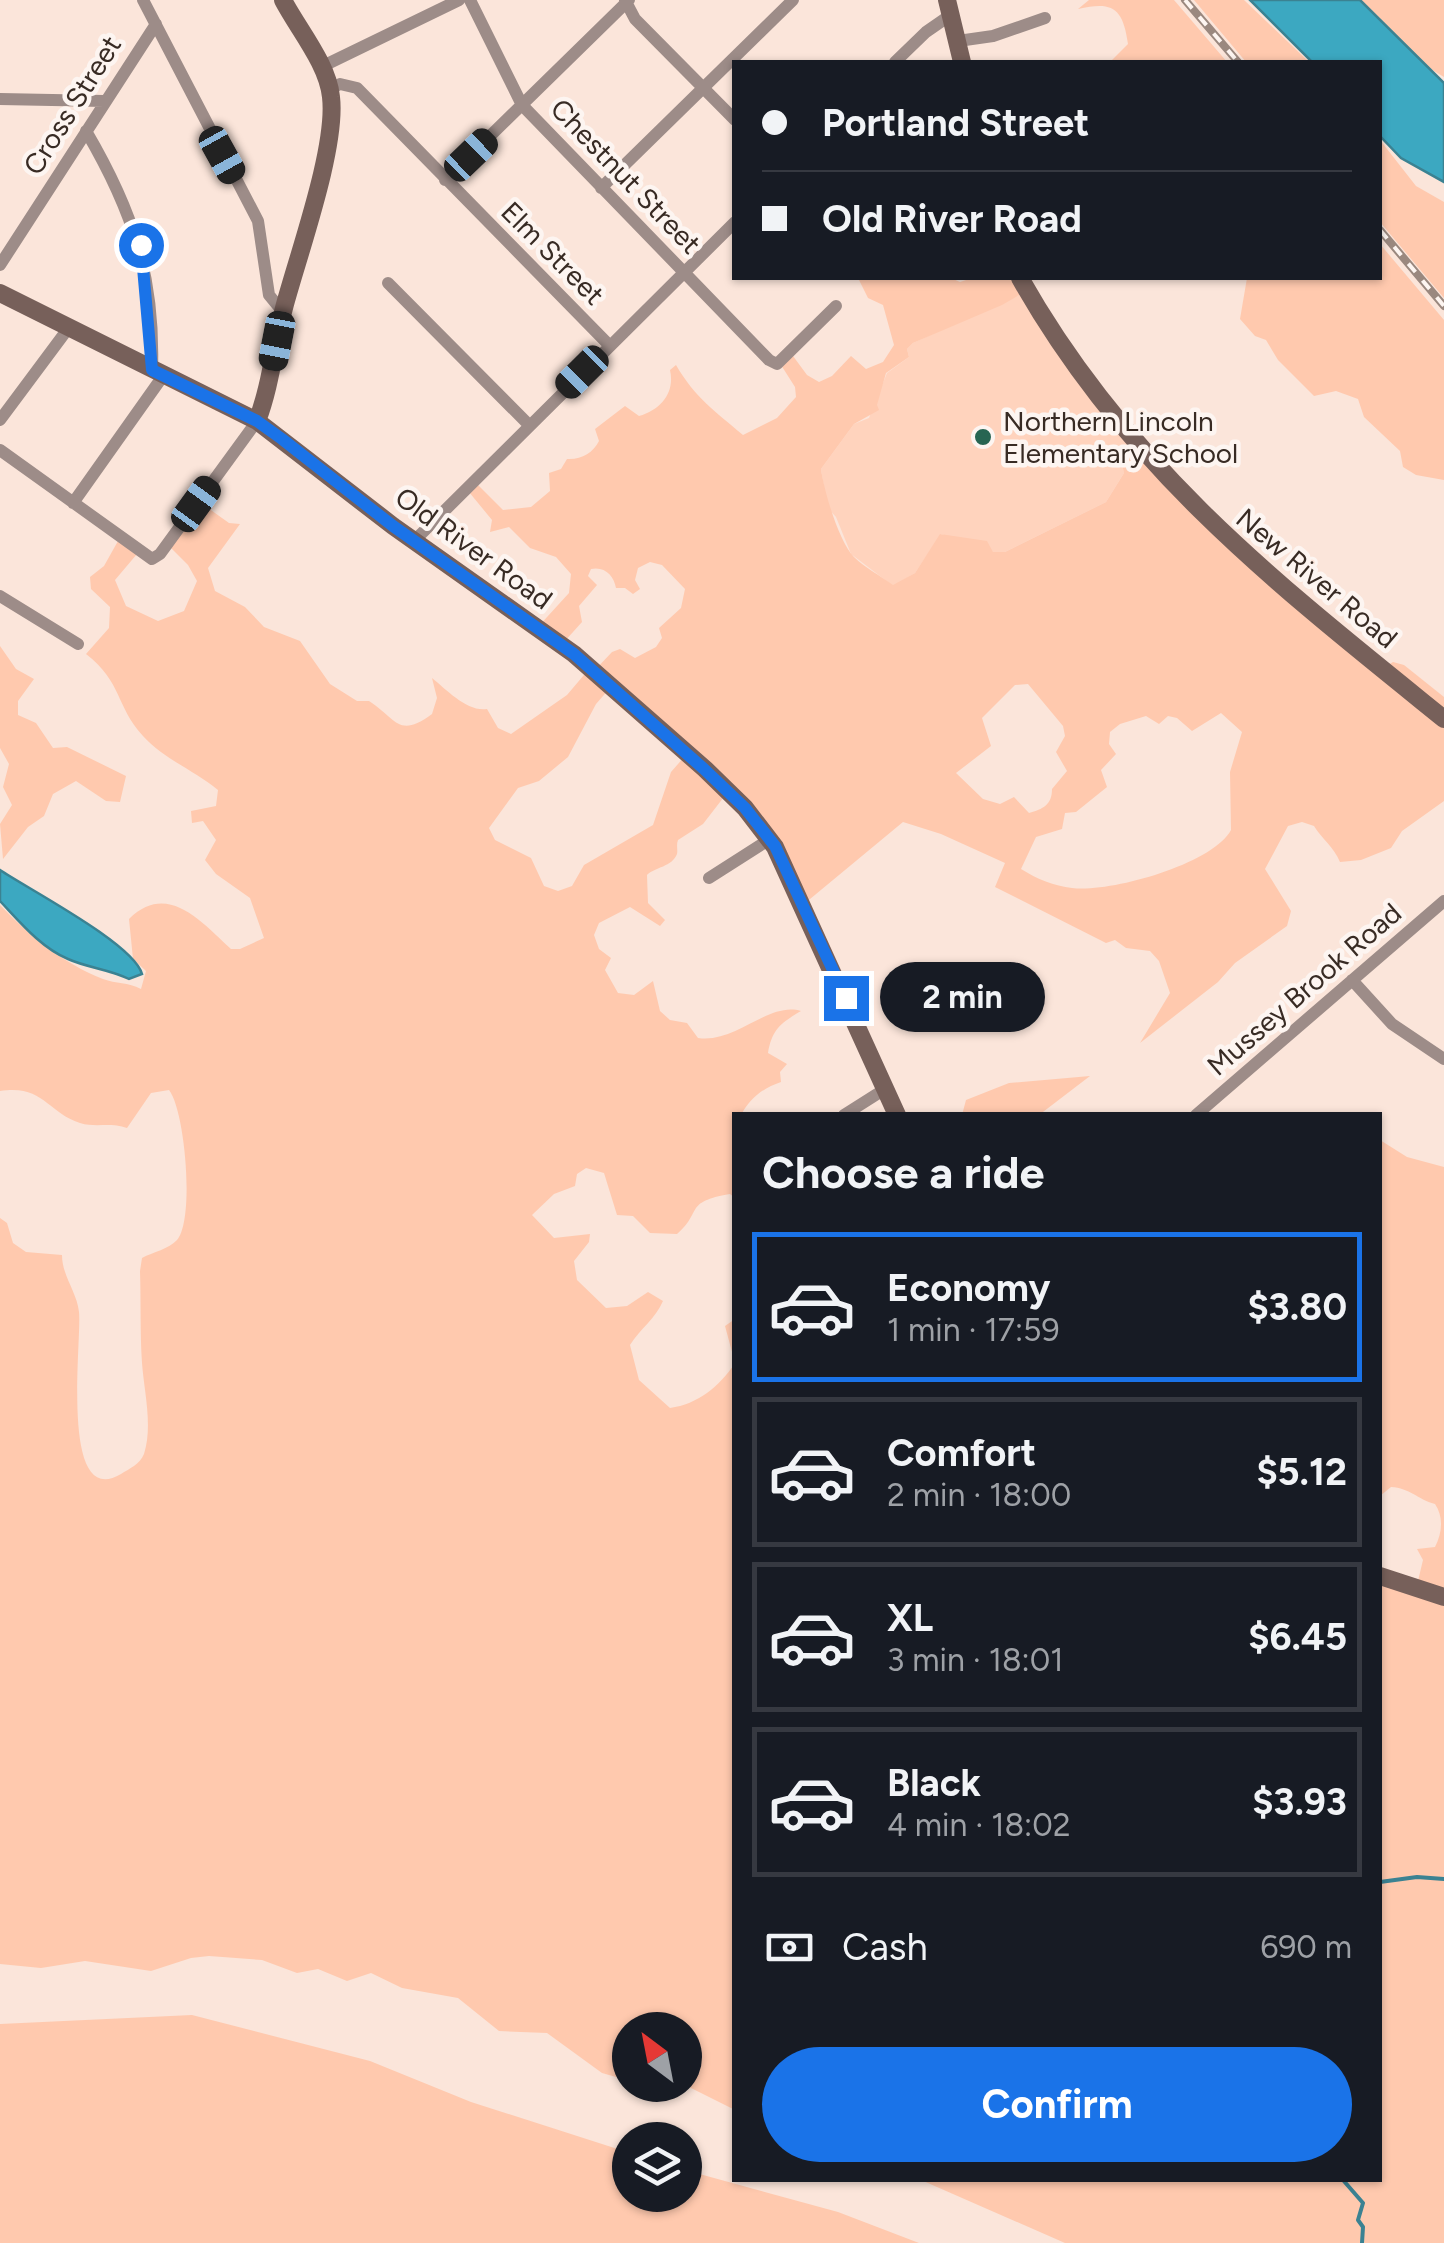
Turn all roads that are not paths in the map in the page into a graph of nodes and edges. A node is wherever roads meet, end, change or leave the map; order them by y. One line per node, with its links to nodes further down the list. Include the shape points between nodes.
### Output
1 (143, 0): 9 (street)
2 (283, 0): 13 (main road)
3 (459, 0): 13 (street)
4 (470, 0): 18 (street, Chestnut Street)
5 (792, 0): 14 (street)
6 (627, 1): 14 (street, via 635,20); 18 (street)
7 (949, 7): 10 (main road); 11 (street)
8 (1045, 18): 10 (street)
9 (156, 24): 17 (street, Cross Street); 30 (street, via 258,221 269,295)
10 (958, 41): 12 (main road)
11 (897, 60)
12 (962, 60)
13 (320, 67): 15 (main road)
14 (703, 88): 19 (street); 22 (street)
15 (330, 89): 21 (street, Elm Street, via 357,88); 30 (main road, via 324,156)
16 (0, 99): 17 (street)
17 (104, 101): 20 (street, Cross Street)
18 (522, 105): 21 (street); 22 (street, Chestnut Street)
19 (732, 117)
20 (86, 131): 24 (street, Cross Street); 33 (street, via 141,245)
21 (445, 180): 32 (street, Elm Street)
22 (601, 188): 25 (street, Chestnut Street)
23 (732, 225): 25 (street)
24 (0, 265)
25 (684, 272): 29 (street, Chestnut Street, via 777,364); 32 (street)
26 (1021, 280): 42 (main road, New River Road, via 1089,385 1198,512)
27 (388, 283): 36 (street)
28 (0, 293): 31 (main road, Old River Road)
29 (836, 306)
30 (283, 312): 35 (main road)
31 (70, 326): 33 (main road, Old River Road); 34 (street)
32 (609, 345): 36 (street)
33 (157, 373): 35 (main road, Old River Road); 38 (street)
34 (0, 420)
35 (257, 421): 38 (street, via 152,559); 39 (main road, Old River Road)
36 (529, 426): 39 (street)
37 (0, 450): 38 (street)
38 (72, 502)
39 (414, 541): 43 (main road, Old River Road, via 574,654 704,769)
40 (0, 596): 41 (street)
41 (78, 644)
42 (1444, 720)
43 (770, 838): 44 (street); 48 (main road, Old River Road)
44 (708, 878)
45 (1444, 901): 46 (street, Mussey Brook Road)
46 (1352, 980): 47 (street, via 1392,1024); 51 (street, Mussey Brook Road)
47 (1444, 1059)
48 (885, 1088): 49 (street); 50 (main road, Old River Road)
49 (849, 1112)
50 (897, 1112)
51 (1199, 1112)
52 (1382, 1577): 53 (main road)
53 (1444, 1596)

